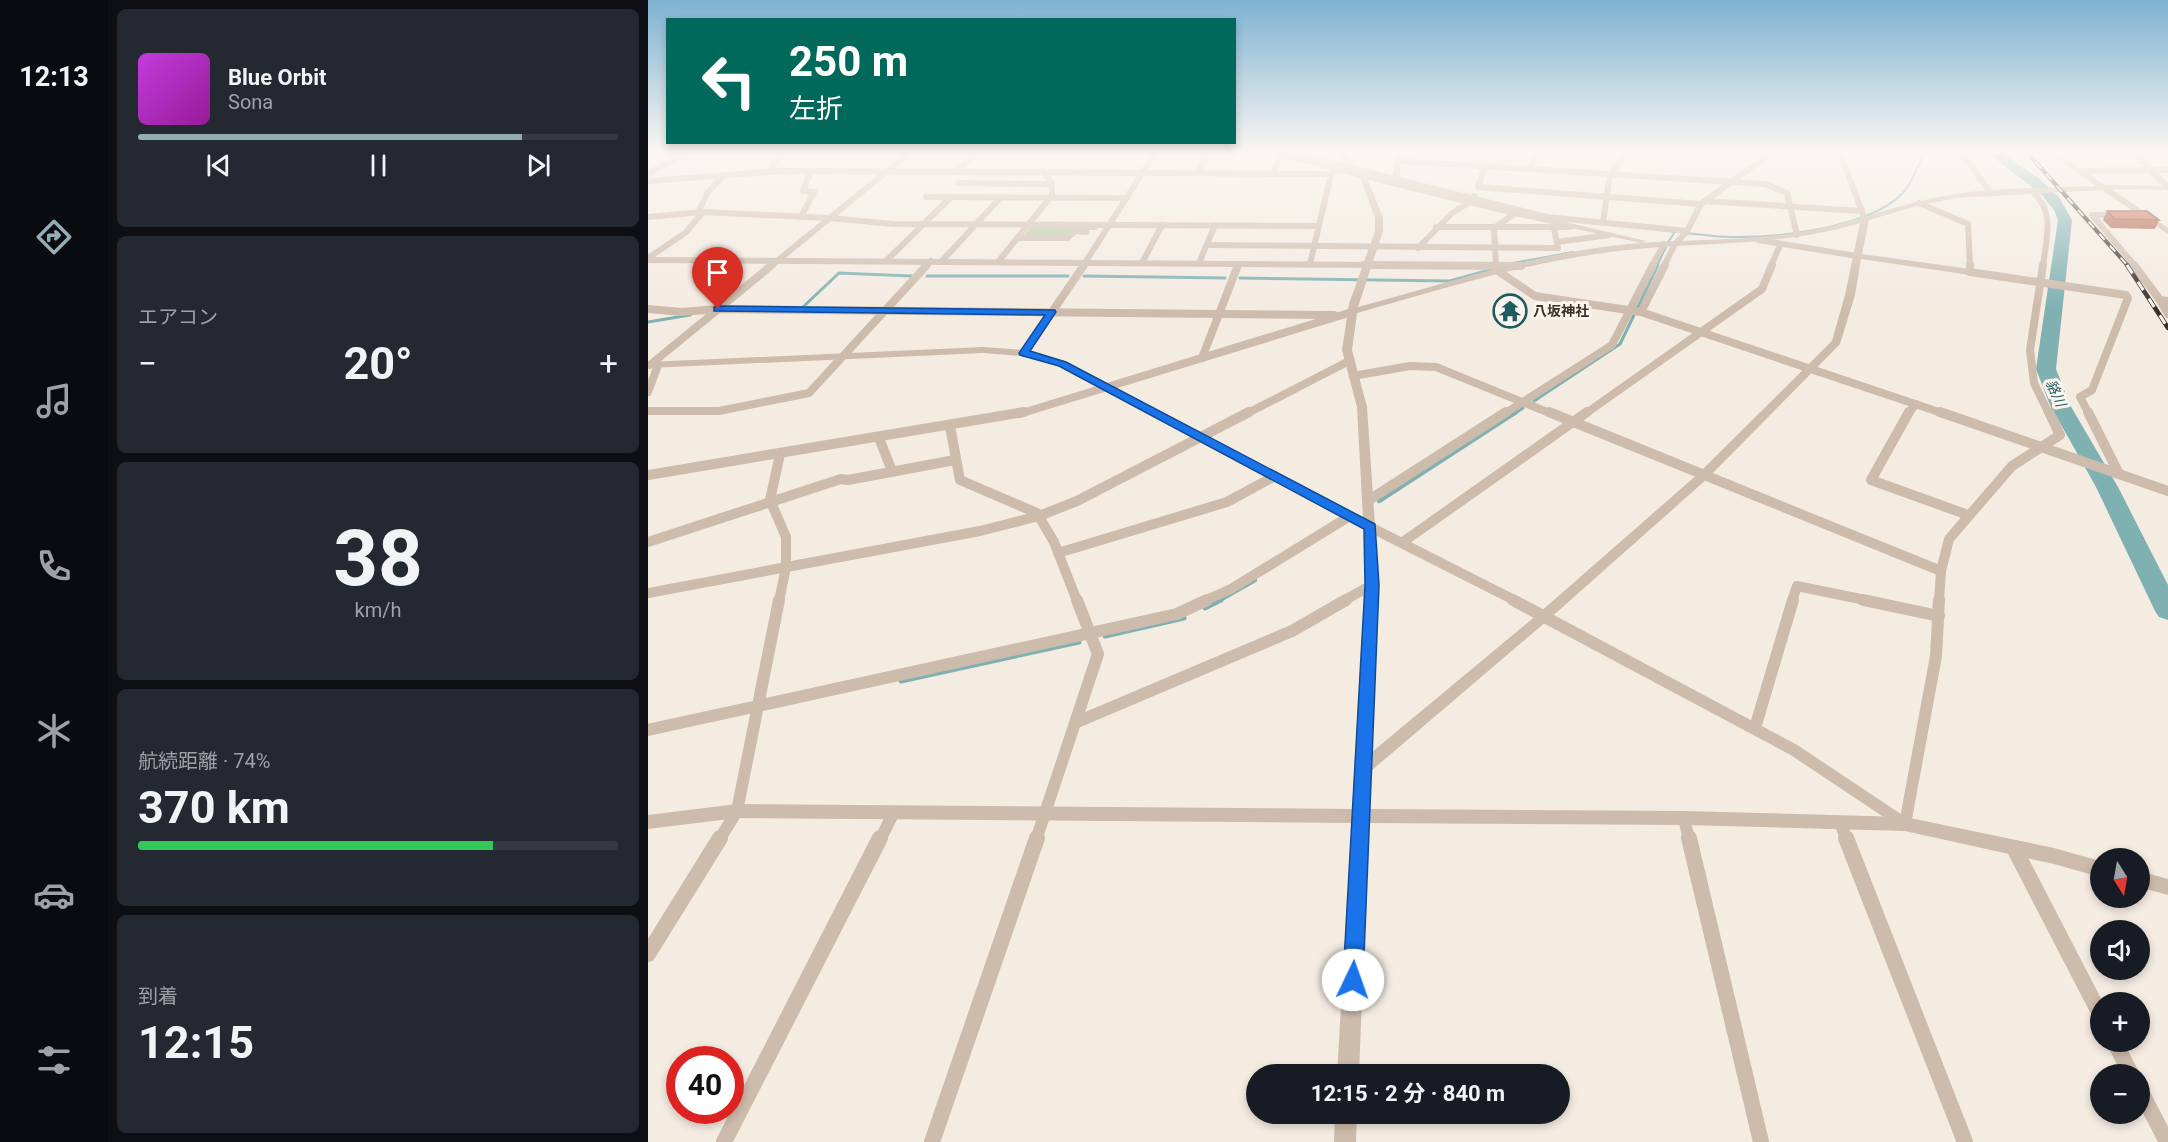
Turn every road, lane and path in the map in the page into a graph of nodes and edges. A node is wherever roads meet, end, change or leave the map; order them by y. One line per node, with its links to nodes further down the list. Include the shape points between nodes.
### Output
1 (704, 203): 23 (street)
2 (808, 203): 28 (street)
3 (848, 203): 29 (street)
4 (943, 203): 30 (street)
5 (995, 203): 32 (street)
6 (1045, 203): 33 (street)
7 (1123, 203): 34 (street)
8 (1325, 203): 38 (street)
9 (1373, 203): 57 (street, via 1379,218)
10 (1467, 203): 39 (street)
11 (1482, 203): 24 (street)
12 (1487, 203): 31 (street, via 1547,217)
13 (1605, 203): 31 (street)
14 (1702, 203): 44 (street)
15 (1726, 203): 22 (street)
16 (1789, 203): 22 (street)
17 (1859, 203): 25 (street)
18 (1918, 203): 25 (street)
19 (1919, 203): 75 (street, via 1968,224)
20 (2043, 203): 76 (street, via 2048,214)
21 (2128, 203): 26 (street)
22 (1790, 207): 25 (street); 45 (street)
23 (701, 212): 27 (street); 28 (street); 61 (street, via 685,233)
24 (1514, 214): 40 (street); 41 (street)
25 (1863, 215): 45 (street, via 1828,230); 60 (street)
26 (2145, 215): 46 (street); 77 (street, via 2092,215)
27 (648, 217)
28 (801, 217): 29 (street)
29 (830, 218): 30 (street); 62 (street)
30 (925, 223): 32 (street); 63 (street)
31 (1603, 223): 44 (street)
32 (976, 224): 33 (street); 65 (street)
33 (1028, 224): 34 (street); 48 (street)
34 (1109, 225): 35 (street); 43 (street)
35 (1162, 225): 36 (street); 68 (street)
36 (1215, 225): 37 (street); 53 (street)
37 (1266, 226): 38 (street); 54 (street)
38 (1319, 226): 56 (street)
39 (1436, 227): 41 (street); 58 (street)
40 (1570, 227): 42 (street); 47 (street)
41 (1494, 228): 42 (street); 59 (street)
42 (1554, 228): 50 (street)
43 (1105, 232): 48 (street, via 1075,231 1068,238); 67 (street)
44 (1686, 232): 52 (street)
45 (1797, 232): 49 (street)
46 (2168, 232)
47 (1609, 235): 50 (street); 51 (street)
48 (1017, 238): 66 (street)
49 (1758, 240): 52 (street); 55 (street)
50 (1557, 242): 59 (street, via 1558,248)
51 (1662, 244): 52 (street); 73 (street, via 1589,252); 82 (street)
52 (1675, 244): 82 (street)
53 (1207, 245): 54 (street); 69 (street)
54 (1259, 245): 56 (street)
55 (1780, 245): 60 (street); 86 (street, via 1762,289)
56 (1314, 246): 57 (street); 71 (street)
57 (1373, 247): 58 (street); 72 (street)
58 (1418, 248): 59 (street)
59 (1496, 248): 74 (street)
60 (1857, 256): 75 (street); 91 (street, via 1840,337)
61 (648, 259): 62 (street)
62 (780, 260): 63 (street); 79 (street)
63 (886, 261): 64 (street)
64 (931, 261): 65 (street); 80 (street)
65 (942, 261): 66 (street)
66 (998, 262): 67 (street)
67 (1086, 262): 68 (street); 81 (street)
68 (1142, 263): 69 (street)
69 (1199, 264): 70 (street)
70 (1238, 264): 71 (street); 83 (street)
71 (1310, 264): 72 (street)
72 (1367, 265): 74 (street); 84 (street)
73 (1523, 266): 74 (street); 74 (street)
74 (1497, 268): 82 (street, via 1535,296); 84 (street)
75 (1970, 272): 76 (street)
76 (2045, 282): 102 (street, via 2030,350 2034,383 2060,435); 106 (street, via 2122,293 2128,298 2092,390 2080,397)
77 (2164, 300): 85 (street)
78 (648, 309): 79 (street)
79 (718, 309): 80 (street); 90 (street)
80 (884, 310): 81 (street); 88 (street)
81 (1052, 312): 83 (street); 87 (street)
82 (1636, 312): 86 (street); 95 (street, via 1612,345)
83 (1219, 313): 84 (street); 89 (street)
84 (1346, 314): 89 (street); 92 (street)
85 (2168, 314)
86 (1701, 332): 91 (street); 98 (street)
87 (1024, 353): 88 (street, via 982,350); 93 (street, via 1062,364)
88 (843, 356): 90 (street); 97 (street, via 806,395 719,411)
89 (1202, 358): 93 (street)
90 (652, 365): 94 (street)
91 (1811, 368): 96 (street); 109 (street)
92 (1351, 369): 95 (street, via 1428,366); 100 (street); 112 (street, via 1362,407)
93 (1109, 387): 99 (street, via 1020,414); 100 (street)
94 (648, 392)
95 (1525, 402): 98 (street); 112 (street)
96 (1916, 404): 102 (street); 113 (street, via 1871,480)
97 (648, 411)
98 (1573, 423): 109 (street); 118 (street)
99 (950, 426): 101 (street); 104 (street)
100 (1202, 437): 108 (street); 114 (street, via 1077,501)
101 (879, 438): 103 (street); 105 (street)
102 (2041, 447): 106 (street); 113 (street, via 2012,466)
103 (780, 454): 107 (street); 111 (street)
104 (955, 460): 105 (street); 114 (street, via 960,480)
105 (892, 471): 111 (street, via 841,478)
106 (2120, 474): 110 (street)
107 (648, 475)
108 (1275, 476): 115 (street); 119 (street, via 1227,502)
109 (1703, 476): 121 (street); 125 (street)
110 (2168, 491)
111 (770, 500): 117 (street); 120 (street, via 786,537)
112 (1368, 501): 116 (street)
113 (1968, 515): 121 (street, via 1949,539)
114 (1039, 516): 119 (street); 120 (street, via 980,531)
115 (1350, 516): 116 (street); 126 (street, via 1220,594 1177,614)
116 (1370, 527): 118 (street); 122 (street)
117 (648, 542)
118 (1403, 542): 125 (street)
119 (1059, 553): 126 (street)
120 (786, 567): 123 (street); 127 (street)
121 (1941, 571): 124 (street)
122 (1372, 585): 128 (street, via 1292,631); 131 (street)
123 (648, 593)
124 (1939, 616): 129 (street, via 1797,586); 139 (street, via 1936,656)
125 (1543, 617): 129 (street); 131 (street)
126 (1090, 634): 127 (street); 128 (street, via 1098,654)
127 (759, 706): 130 (street); 132 (street)
128 (1077, 722): 134 (street)
129 (1755, 728): 139 (street)
130 (648, 730)
131 (1365, 767): 135 (street)
132 (737, 811): 133 (street); 137 (street); 144 (street)
133 (894, 812): 134 (street); 149 (street)
134 (1046, 812): 135 (street); 150 (street)
135 (1361, 814): 136 (street); 146 (street)
136 (1684, 818): 138 (street); 152 (street)
137 (648, 822)
138 (1840, 823): 139 (street); 153 (street)
139 (1905, 824): 140 (street)
140 (2014, 848): 141 (street); 145 (street)
141 (2090, 866)
142 (2150, 882): 143 (street)
143 (2168, 887)
144 (648, 954)
145 (2090, 995)
146 (1348, 1064)
147 (2150, 1110): 154 (street)
148 (1346, 1124): 151 (street)
149 (724, 1142)
150 (932, 1142)
151 (1345, 1142)
152 (1761, 1142)
153 (1965, 1142)
154 (2167, 1142)

